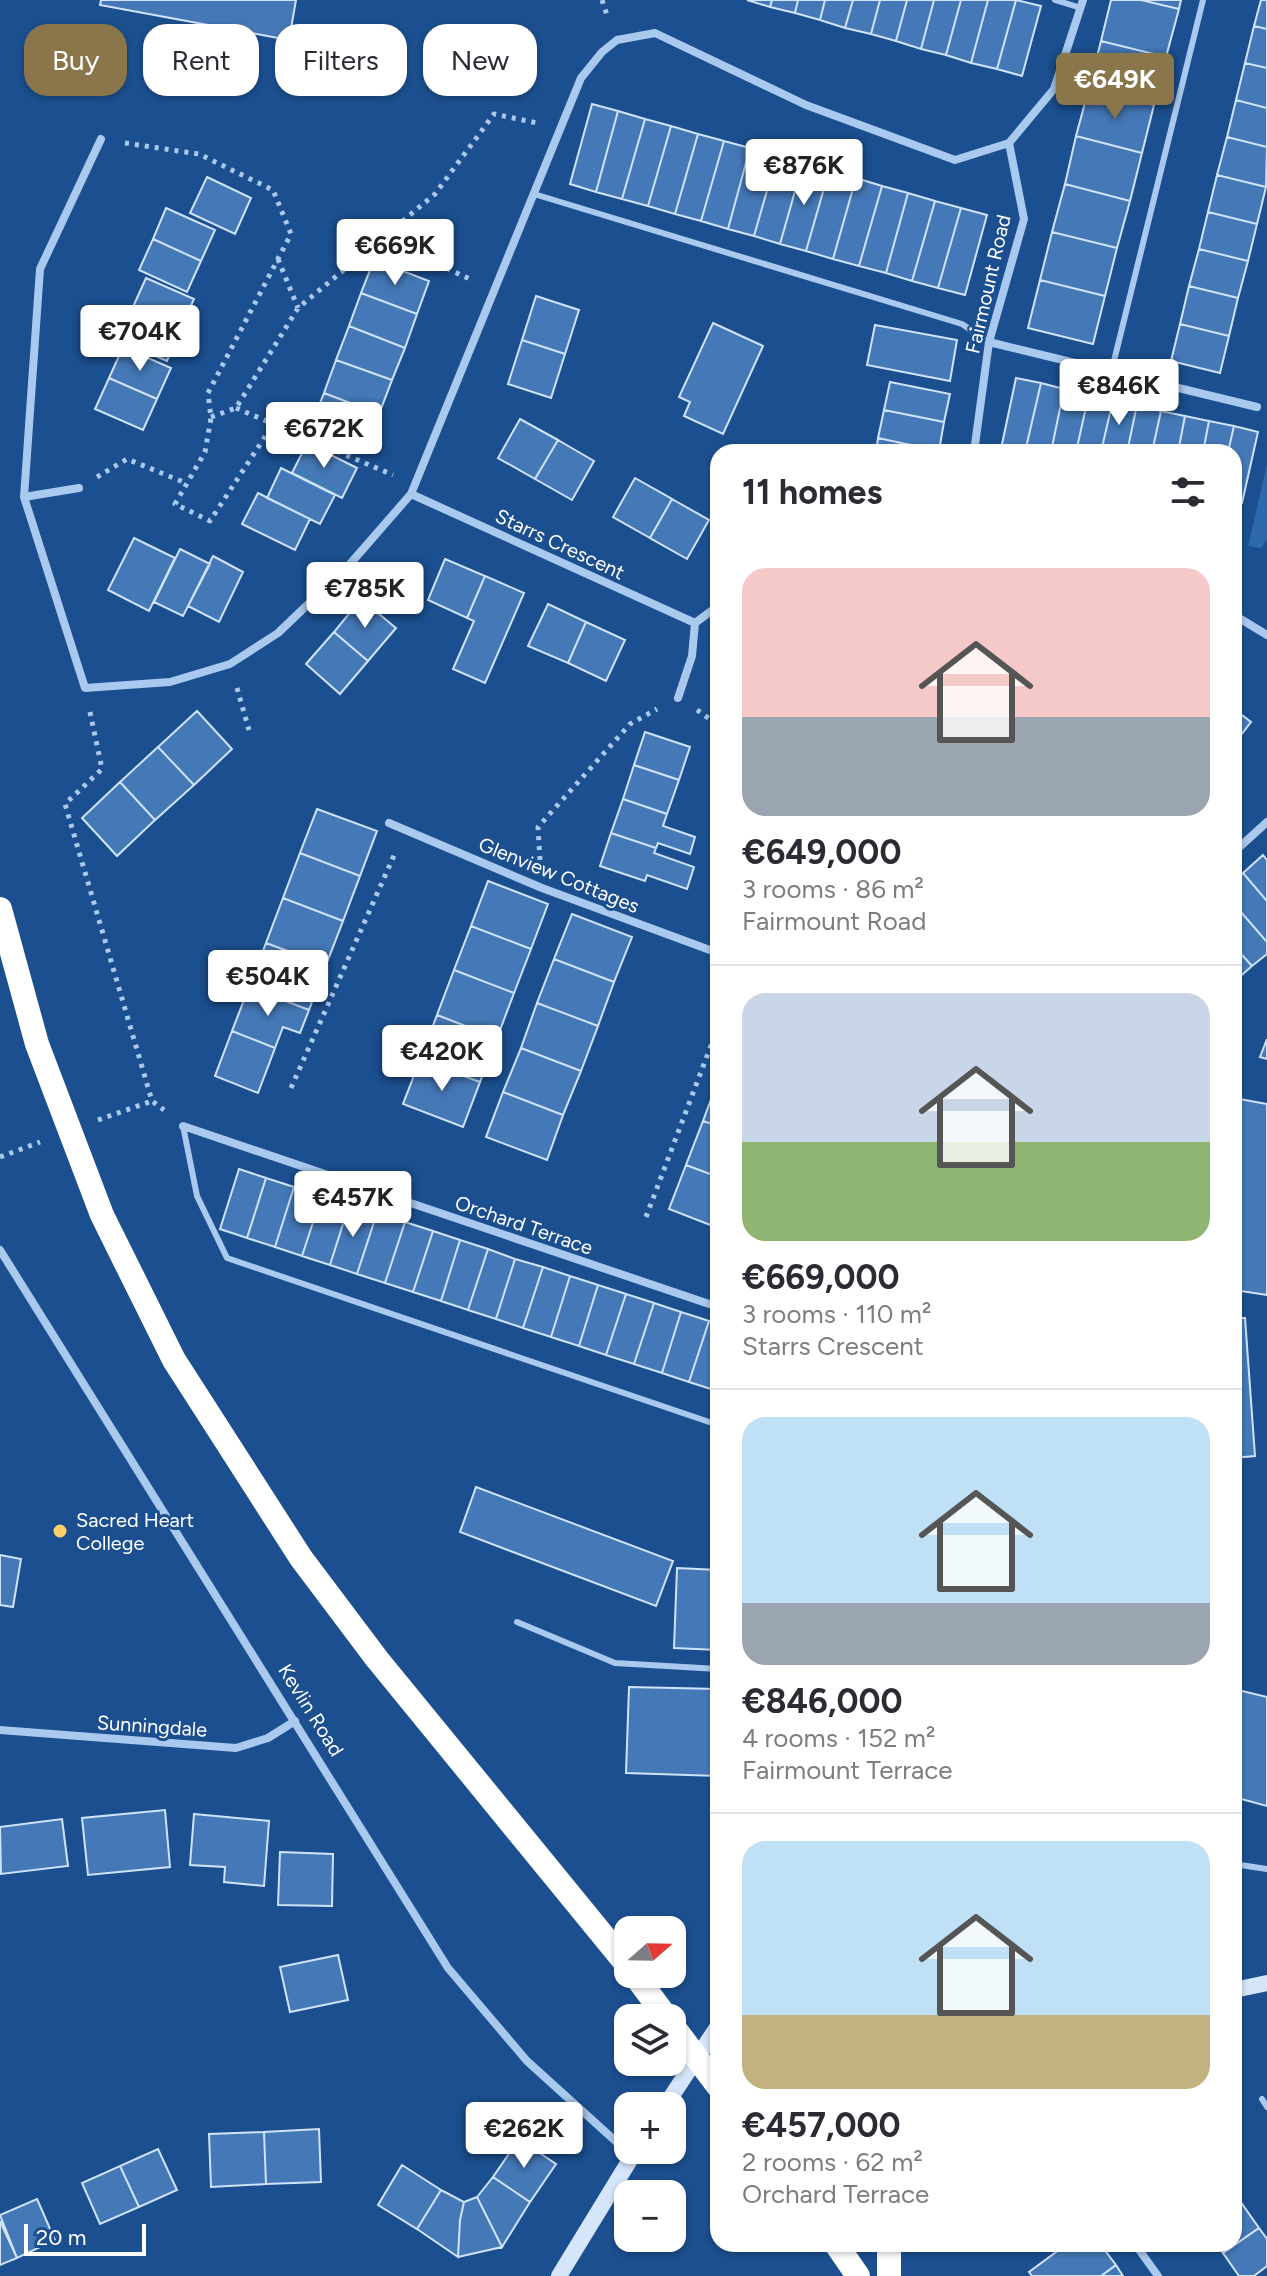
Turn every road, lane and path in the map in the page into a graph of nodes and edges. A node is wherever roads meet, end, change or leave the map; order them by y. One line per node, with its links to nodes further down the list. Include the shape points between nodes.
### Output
1 (1055, 0): 3 (lane)
2 (1203, 0): 13 (lane)
3 (1082, 4): 6 (street, via 1054,89)
4 (561, 128): 6 (street, via 581,78 602,52 617,40 655,33 806,105 955,160); 7 (street); 8 (path, via 494,114 435,194)
5 (101, 139): 9 (path, via 199,154 273,190 291,234); 23 (street, via 40,269)
6 (1009, 143): 12 (street, Fairmount Road, via 1024,219)
7 (534, 194): 10 (street); 12 (lane, via 962,324)
8 (382, 238): 10 (path); 11 (path)
9 (278, 259): 11 (path); 16 (path, via 208,393)
10 (494, 290): 22 (street)
11 (298, 308): 15 (path)
12 (989, 342): 13 (street); 18 (street, Fairmount Road)
13 (1111, 373): 14 (street)
14 (1257, 407)
15 (236, 408): 16 (path); 17 (path)
16 (211, 418): 20 (path, via 205,452)
17 (274, 423): 19 (path); 20 (path, via 210,521 175,504)
18 (975, 444)
19 (365, 462)
20 (186, 483): 21 (path, via 127,459)
21 (79, 488): 23 (street)
22 (411, 494): 26 (street, Starrs Crescent); 28 (street, via 350,564 278,633)
23 (24, 497): 29 (street)
24 (710, 612): 26 (street)
25 (1242, 620): 27 (street)
26 (695, 623): 30 (street, via 692,656)
27 (1267, 635)
28 (230, 664): 29 (street, via 170,682); 31 (path)
29 (85, 688): 41 (path, via 102,769 65,804 152,1101)
30 (678, 698): 36 (path, via 630,724 538,827)
31 (249, 730)
32 (1267, 822): 35 (street)
33 (389, 823): 34 (street, Glenview Cottages)
34 (405, 829): 36 (street, Glenview Cottages); 40 (path)
35 (1242, 845)
36 (542, 888): 38 (street, Glenview Cottages)
37 (0, 909): 53 (highway, via 37,1044 102,1215 174,1360 301,1558)
38 (710, 950)
39 (710, 1048): 43 (path)
40 (291, 1088)
41 (132, 1108)
42 (183, 1126): 45 (street, Orchard Terrace); 46 (lane, via 197,1196 227,1258)
43 (646, 1217)
44 (0, 1250): 49 (street, Kevlin Road)
45 (710, 1304)
46 (710, 1422)
47 (517, 1622): 48 (lane, via 615,1663)
48 (710, 1669)
49 (295, 1721): 50 (street, Sunningdale, via 268,1738 236,1748); 62 (street, Kevlin Road, via 448,1968 527,2061)
50 (0, 1730)
51 (1242, 1865): 52 (lane)
52 (1267, 1869)
53 (614, 1949)
54 (1267, 1983): 55 (street)
55 (1242, 1988)
56 (710, 2038): 59 (street)
57 (686, 2044): 58 (highway)
58 (710, 2075)
59 (674, 2092)
60 (1262, 2099): 61 (lane)
61 (1267, 2107)
62 (614, 2136)
63 (627, 2164): 67 (street, Kevlin Road)
64 (842, 2252): 68 (highway)
65 (889, 2252): 69 (highway)
66 (1141, 2252): 70 (street)
67 (559, 2276)
68 (858, 2276)
69 (889, 2276)
70 (1158, 2276)

